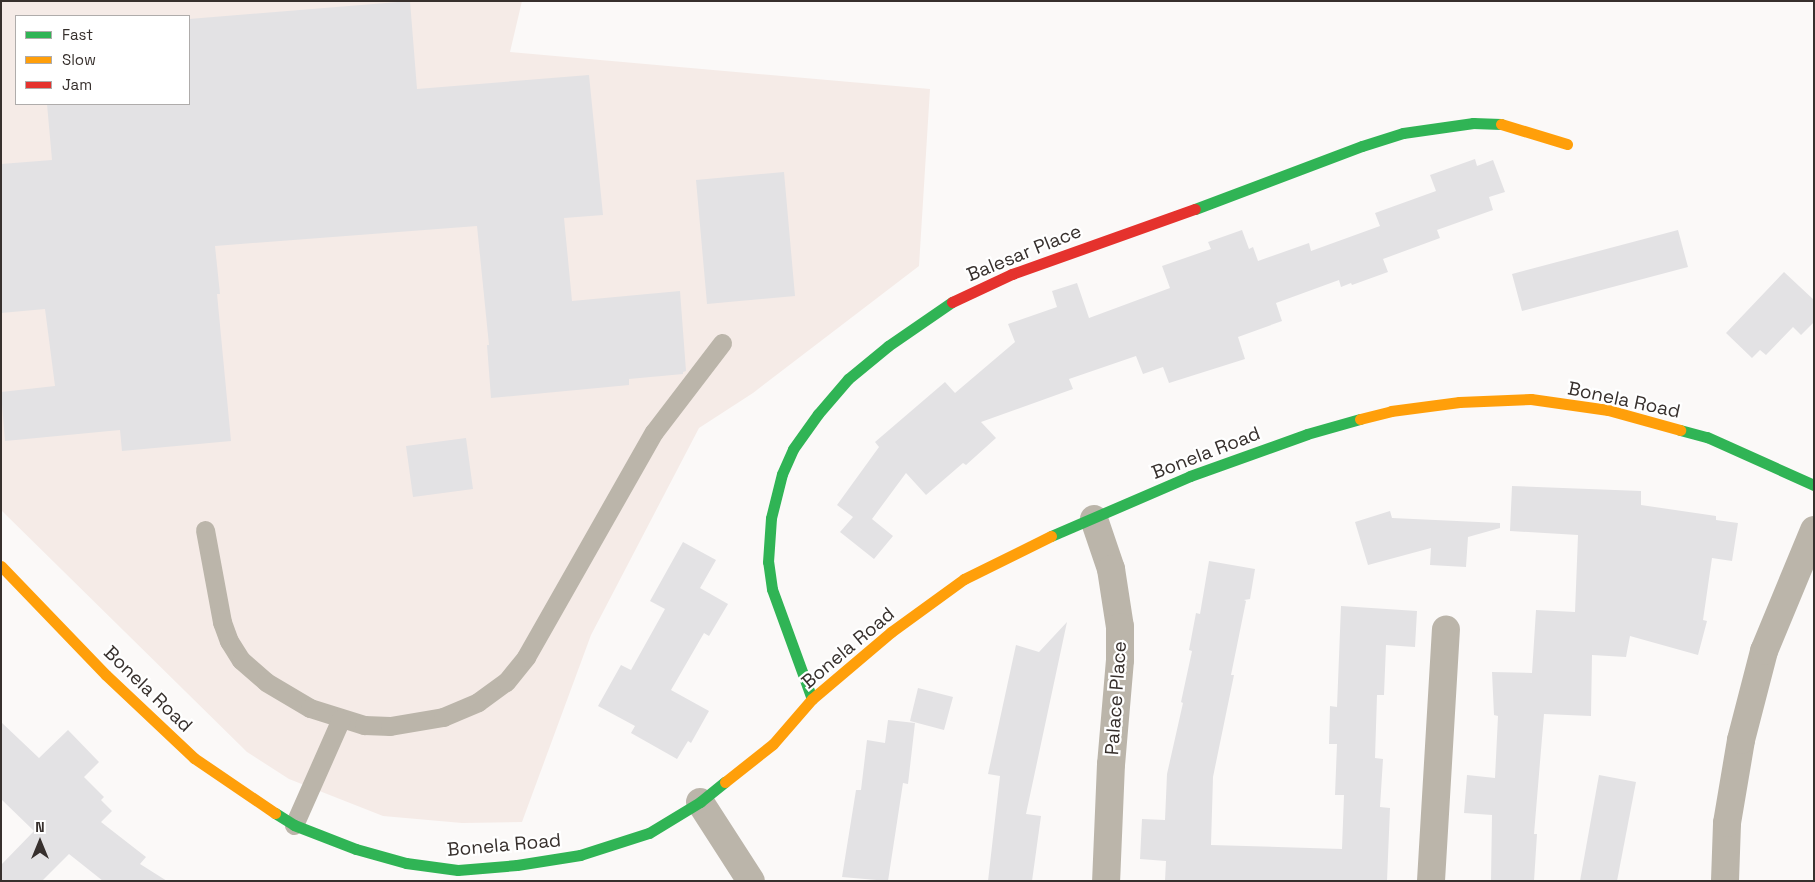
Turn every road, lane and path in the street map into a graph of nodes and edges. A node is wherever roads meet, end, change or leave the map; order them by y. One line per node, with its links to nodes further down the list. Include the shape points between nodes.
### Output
1 (1567, 144): 9 (street, Balesar Place, via 1507,124 1473,123 1403,133 1012,274 945,305 888,346 848,379 793,449 782,474 771,518 768,562 772,589)
2 (722, 343): 10 (lane, via 654,432 526,657 506,682 478,702 443,717 390,726 364,725)
3 (1814, 485): 4 (street, Bonela Road, via 1707,437 1608,410 1531,399 1460,402 1391,411 1307,434 1190,476)
4 (1094, 519): 9 (street, Bonela Road, via 1040,540 964,579 891,632); 14 (street, Palace Place, via 1111,569 1120,627)
5 (205, 530): 10 (lane, via 222,622 241,660 266,682 310,708)
6 (1814, 530): 16 (street, via 1764,651 1741,740 1728,823)
7 (1, 566): 12 (street, Bonela Road, via 106,675 194,758)
8 (1446, 630): 15 (street)
9 (812, 699): 11 (street, Bonela Road, via 772,744)
10 (341, 719): 12 (lane)
11 (700, 802): 12 (street, Bonela Road, via 649,833 580,855 458,870 406,863); 13 (street)
12 (294, 826)
13 (751, 881)
14 (1106, 881)
15 (1431, 881)
16 (1725, 881)

